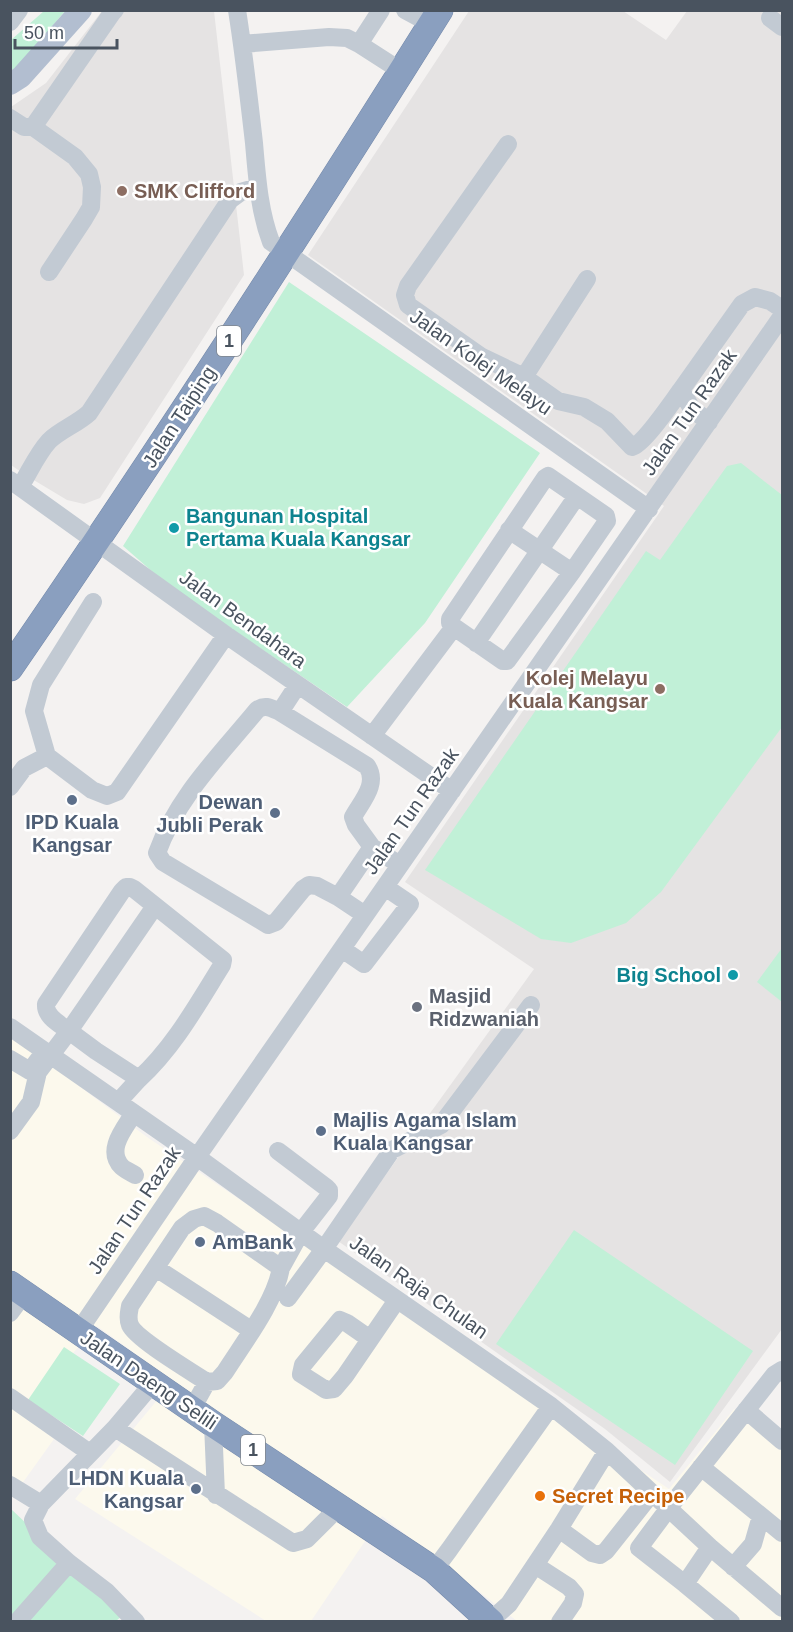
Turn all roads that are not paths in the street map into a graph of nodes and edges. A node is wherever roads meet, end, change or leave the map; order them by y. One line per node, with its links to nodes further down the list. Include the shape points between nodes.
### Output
1 (19, 10): 8 (street)
2 (81, 10): 12 (main road)
3 (115, 10): 14 (street)
4 (237, 10): 9 (street, Jalan Kolej Melayu)
5 (381, 10): 10 (street)
6 (405, 10): 7 (street)
7 (436, 17): 11 (highway, Jalan Taiping / 1)
8 (10, 22)
9 (242, 44): 10 (street, via 329,37); 16 (street, Jalan Kolej Melayu)
10 (359, 44): 11 (street)
11 (401, 71): 17 (highway, Jalan Taiping / 1)
12 (10, 84)
13 (10, 118): 14 (street, via 24,127)
14 (33, 127): 18 (street, via 75,157 89,174 92,187 91,207)
15 (508, 144): 22 (street, via 405,295 408,305 482,357)
16 (258, 187): 17 (street, Jalan Kolej Melayu, via 271,242); 25 (street, via 230,200 89,413 51,440)
17 (286, 254): 27 (street, Jalan Kolej Melayu); 29 (highway, Jalan Taiping / 1)
18 (49, 272)
19 (587, 279): 22 (street)
20 (783, 309): 23 (street, via 755,297 742,304)
21 (783, 316): 24 (street, Jalan Tun Razak)
22 (524, 377): 23 (street, via 558,401 584,407 608,422 632,447)
23 (681, 390): 24 (street, via 692,409)
24 (709, 422): 27 (street, Jalan Tun Razak)
25 (15, 484): 29 (street, Jalan Bendahara)
26 (577, 496): 28 (street, via 546,477); 30 (street); 31 (street, via 608,518)
27 (649, 508): 42 (street, Jalan Tun Razak)
28 (509, 530): 30 (street); 33 (street, via 450,619)
29 (97, 543): 34 (street, Jalan Bendahara); 36 (highway, Jalan Taiping / 1)
30 (539, 550): 31 (street); 35 (street)
31 (572, 572): 35 (street, via 507,661)
32 (93, 602): 40 (street, via 41,685 34,711)
33 (454, 627): 35 (street); 39 (street)
34 (226, 635): 37 (street, Jalan Bendahara); 40 (street, via 117,792 107,796 92,790)
35 (476, 643)
36 (10, 668)
37 (297, 686): 38 (street); 39 (street, Jalan Bendahara)
38 (280, 712): 43 (street, via 367,766 369,789 353,818); 46 (street, via 268,706 256,710 186,796 157,853 163,862 267,925 276,922 309,885)
39 (372, 736): 42 (street, Jalan Bendahara)
40 (47, 756): 41 (street, via 24,768)
41 (10, 787)
42 (452, 791): 44 (street, Jalan Tun Razak)
43 (372, 847): 44 (street); 46 (street)
44 (400, 865): 45 (street, Jalan Tun Razak)
45 (385, 887): 48 (street, Jalan Tun Razak); 49 (street, via 410,904 364,964)
46 (338, 897): 48 (street)
47 (155, 906): 52 (street); 52 (street, via 130,887 122,891 46,1004 48,1015); 55 (street, via 223,960 177,1036)
48 (366, 915): 49 (street, Jalan Tun Razak)
49 (342, 949): 60 (street, Jalan Tun Razak)
50 (531, 1005): 63 (street, via 441,1125 392,1150)
51 (10, 1027): 53 (street, Jalan Raja Chulan)
52 (69, 1031): 53 (street); 55 (street)
53 (48, 1053): 54 (street, via 30,1071); 56 (street, Jalan Raja Chulan); 58 (street, via 38,1072 31,1102)
54 (10, 1059)
55 (139, 1079): 56 (street)
56 (118, 1102): 57 (street, Jalan Raja Chulan)
57 (134, 1113): 60 (street, Jalan Raja Chulan); 61 (street, via 116,1142 116,1154 121,1166)
58 (10, 1131)
59 (278, 1151): 62 (street, via 329,1190)
60 (197, 1156): 62 (street, Jalan Raja Chulan); 70 (street, Jalan Tun Razak)
61 (135, 1175)
62 (301, 1232): 63 (street, Jalan Raja Chulan); 65 (street)
63 (324, 1249): 67 (street); 68 (street, Jalan Raja Chulan)
64 (156, 1268): 65 (street, via 182,1228 204,1216); 69 (street); 73 (street, via 130,1306 130,1326 140,1337)
65 (281, 1268): 69 (street, via 270,1299)
66 (15, 1297): 70 (highway, Jalan Daeng Selili / 1)
67 (288, 1298)
68 (397, 1300): 71 (street); 76 (street, Jalan Raja Chulan)
69 (251, 1330): 73 (street, via 225,1372 217,1381)
70 (78, 1332): 74 (highway, Jalan Daeng Selili / 1)
71 (370, 1339)
72 (783, 1370): 78 (street, via 774,1375)
73 (207, 1382): 77 (street)
74 (153, 1383): 77 (highway, Jalan Daeng Selili / 1); 80 (street)
75 (10, 1397): 83 (street)
76 (551, 1406): 82 (street, Jalan Raja Chulan); 98 (street)
77 (192, 1409): 79 (highway, Jalan Daeng Selili / 1)
78 (746, 1410): 81 (street); 84 (street)
79 (213, 1424): 87 (street); 89 (highway, Jalan Daeng Selili / 1)
80 (115, 1428): 83 (street); 87 (street)
81 (783, 1441)
82 (608, 1451): 86 (street, Jalan Raja Chulan); 92 (street)
83 (90, 1453): 88 (street)
84 (701, 1467): 90 (street); 91 (street)
85 (10, 1485): 88 (street)
86 (652, 1493): 90 (street, Jalan Raja Chulan); 92 (street, via 600,1555)
87 (216, 1495): 89 (street, via 293,1543 307,1539)
88 (41, 1504): 95 (street, via 33,1520 40,1537)
89 (339, 1507): 98 (highway, Jalan Daeng Selili / 1)
90 (668, 1509): 94 (street, Jalan Raja Chulan); 99 (street, via 639,1548)
91 (761, 1516): 93 (street); 97 (street, via 753,1544)
92 (559, 1530): 96 (street)
93 (783, 1533)
94 (710, 1547): 97 (street, Jalan Raja Chulan); 99 (street)
95 (69, 1563): 102 (street); 103 (street, via 107,1592)
96 (535, 1565): 101 (street, via 509,1604); 104 (street, via 575,1594)
97 (733, 1567): 100 (street, Jalan Raja Chulan)
98 (434, 1570): 101 (highway, Jalan Daeng Selili / 1)
99 (685, 1584): 105 (street)
100 (783, 1608)
101 (491, 1621)
102 (17, 1622)
103 (136, 1622)
104 (560, 1622)
105 (731, 1622)

